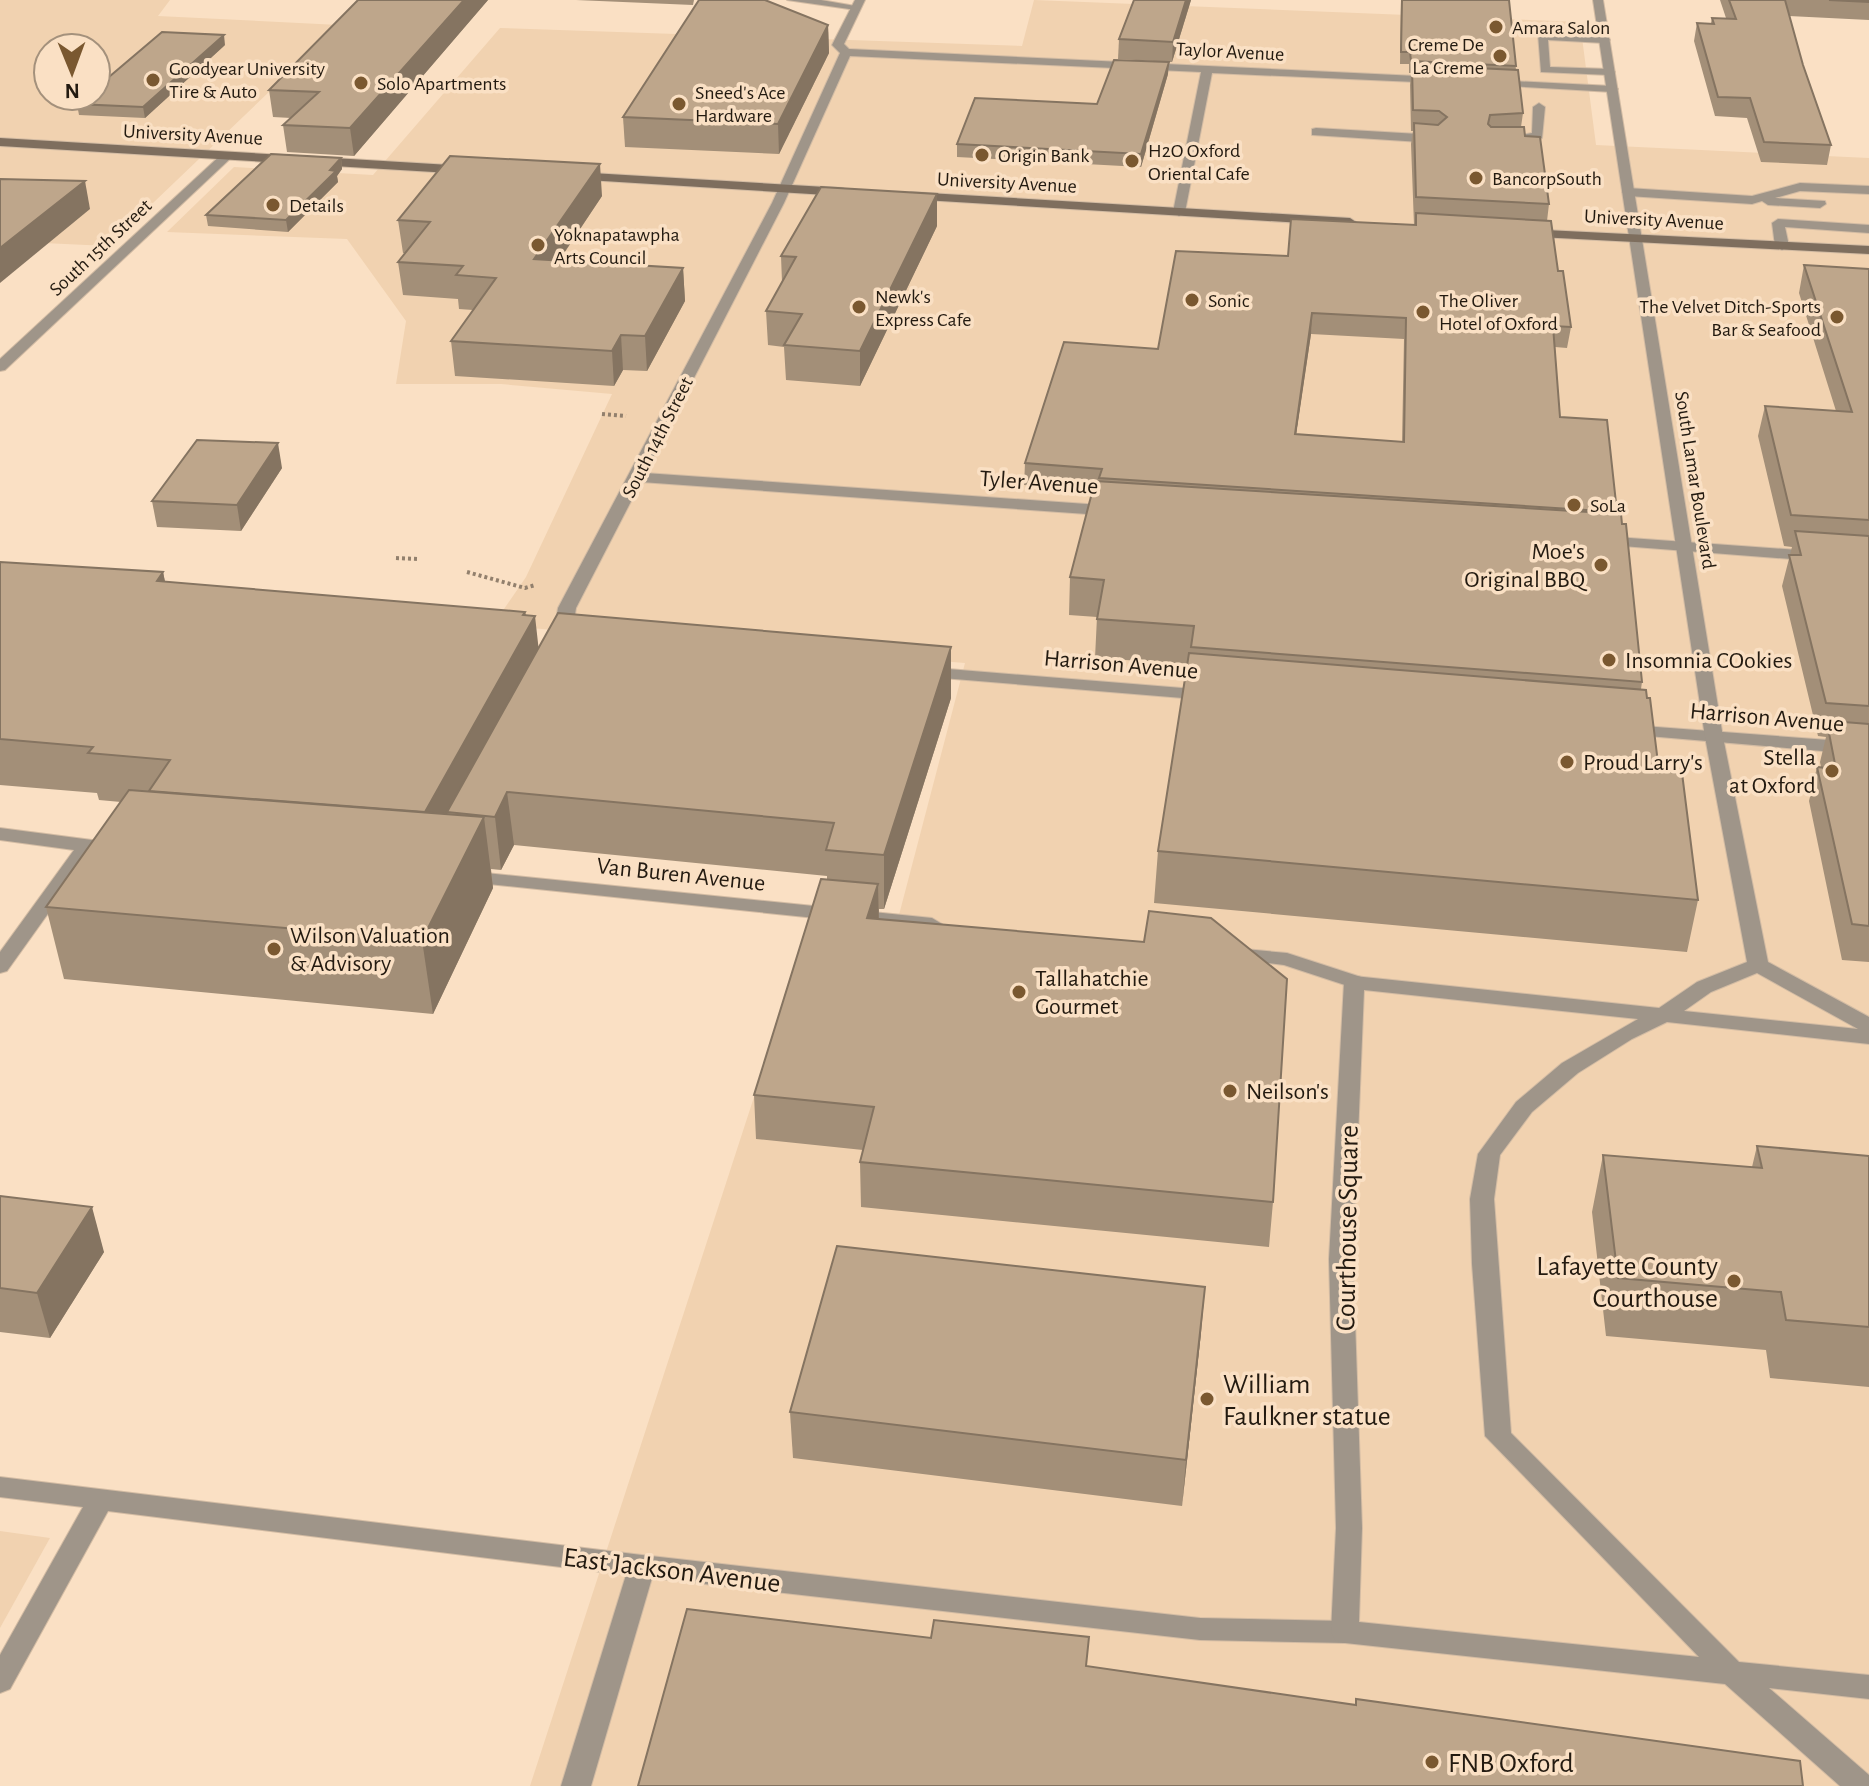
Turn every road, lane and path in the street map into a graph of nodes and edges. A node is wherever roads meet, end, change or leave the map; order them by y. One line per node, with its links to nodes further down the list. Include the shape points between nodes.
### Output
1 (792, 0): 3 (street)
2 (1598, 0): 4 (street, South Lamar Boulevard)
3 (858, 3): 5 (street, South 14th Street, via 838,45)
4 (1604, 40): 7 (street, South Lamar Boulevard); 7 (street, via 1542,36 1545,70)
5 (846, 52): 6 (street, Taylor Avenue); 19 (street, South 14th Street)
6 (1207, 68): 8 (street, Taylor Avenue); 26 (street)
7 (1609, 72): 10 (street, South Lamar Boulevard)
8 (1446, 80)
9 (1477, 82): 10 (street)
10 (1612, 89): 21 (street, South Lamar Boulevard)
11 (1539, 107): 15 (street, via 1538,135)
12 (1316, 132): 13 (street)
13 (1436, 139)
14 (0, 142): 16 (main road, University Avenue)
15 (1492, 142)
16 (227, 156): 17 (main road, University Avenue); 34 (street, South 15th Street)
17 (484, 171)
18 (555, 175): 19 (main road)
19 (782, 189): 22 (main road); 35 (street, South 14th Street)
20 (1869, 190): 24 (street, via 1800,187)
21 (1628, 192): 24 (street); 31 (street, South Lamar Boulevard)
22 (859, 193)
23 (889, 195): 26 (main road, University Avenue)
24 (1752, 200): 25 (street); 28 (street)
25 (1820, 204)
26 (1179, 212): 27 (main road, University Avenue)
27 (1362, 223)
28 (1778, 223): 29 (street); 32 (street)
29 (1869, 229)
30 (1515, 232): 31 (main road, University Avenue)
31 (1636, 239): 32 (main road, University Avenue); 38 (street, South Lamar Boulevard)
32 (1782, 246): 33 (main road, University Avenue)
33 (1869, 250)
34 (0, 367)
35 (638, 477): 36 (street, Tyler Avenue); 44 (street, South 14th Street, via 567,608)
36 (1133, 512)
37 (1590, 540): 38 (street)
38 (1684, 546): 41 (street); 48 (street, South Lamar Boulevard)
39 (396, 558): 40 (path)
40 (419, 559)
41 (1869, 560)
42 (467, 572): 43 (path, via 525,588)
43 (536, 585)
44 (564, 648)
45 (902, 671): 46 (street, Harrison Avenue)
46 (1230, 697)
47 (1614, 729): 48 (street, Harrison Avenue)
48 (1714, 737): 49 (street, Harrison Avenue); 56 (street, South Lamar Boulevard)
49 (1869, 749)
50 (0, 834): 51 (street)
51 (86, 847): 52 (street); 57 (street)
52 (134, 850)
53 (452, 875): 54 (street, Van Buren Avenue)
54 (958, 927)
55 (1209, 951): 58 (street, via 1287,959)
56 (1758, 965): 59 (street, via 1704,987); 60 (street)
57 (0, 967)
58 (1354, 982): 59 (street); 65 (street, Courthouse Square, via 1341,1259 1349,1528)
59 (1660, 1017): 61 (street); 66 (street, via 1570,1068 1524,1107 1489,1154 1482,1199 1484,1264 1498,1436)
60 (1869, 1026)
61 (1869, 1037)
62 (0, 1487): 63 (street, East Jackson Avenue)
63 (100, 1501): 64 (street, East Jackson Avenue); 67 (street)
64 (642, 1566): 65 (street, East Jackson Avenue, via 1200,1629); 69 (street)
65 (1345, 1632): 66 (street)
66 (1732, 1673): 68 (street); 70 (street)
67 (0, 1681)
68 (1869, 1687)
69 (576, 1786)
70 (1861, 1786)

